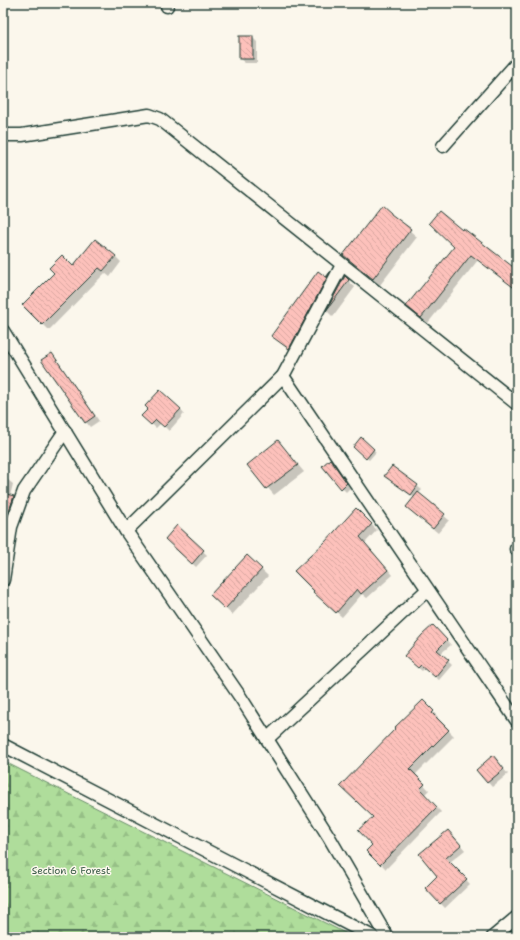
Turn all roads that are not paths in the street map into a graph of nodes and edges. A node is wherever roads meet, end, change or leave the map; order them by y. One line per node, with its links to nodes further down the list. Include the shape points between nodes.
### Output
1 (517, 63): 3 (street)
2 (3, 133): 4 (street, via 22,136 148,115 160,119)
3 (443, 146)
4 (342, 265): 6 (street); 7 (street)
5 (3, 331): 8 (street)
6 (284, 376): 9 (street); 11 (street)
7 (517, 404)
8 (65, 431): 9 (street); 10 (street, via 24,491 12,527)
9 (126, 531): 13 (street, via 241,698)
10 (3, 580)
11 (427, 590): 12 (street); 13 (street)
12 (517, 721)
13 (266, 739): 17 (street, via 329,837)
14 (3, 745): 16 (street)
15 (517, 917): 18 (street)
16 (373, 937)
17 (386, 937)
18 (493, 937)

